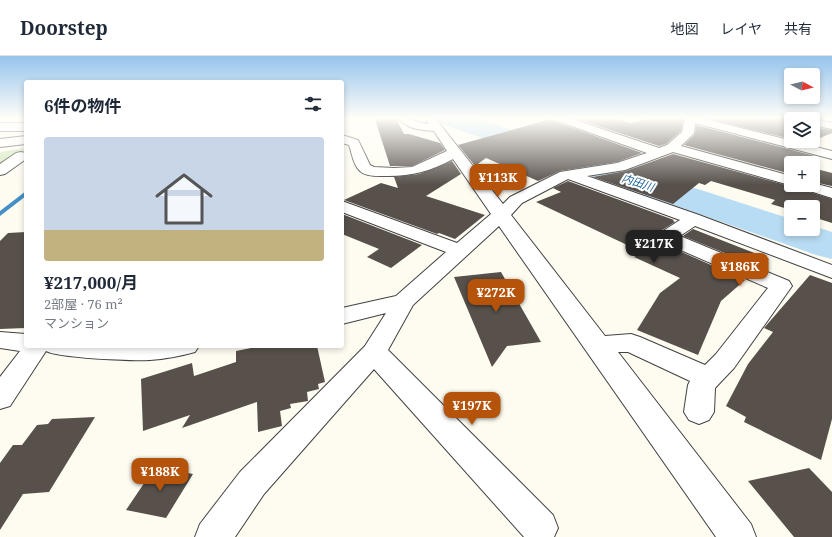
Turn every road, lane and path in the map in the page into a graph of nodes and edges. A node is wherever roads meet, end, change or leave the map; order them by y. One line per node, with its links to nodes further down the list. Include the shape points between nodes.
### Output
1 (22, 140): 7 (street)
2 (346, 140): 11 (street, via 354,143 361,156 361,163 373,171 405,173 419,170)
3 (447, 140): 11 (street)
4 (634, 140): 9 (street)
5 (678, 140): 9 (street)
6 (776, 140): 10 (street)
7 (0, 143)
8 (832, 143): 10 (street)
9 (666, 150): 15 (street, via 620,167); 16 (street)
10 (813, 150): 12 (street)
11 (456, 152): 20 (street)
12 (832, 155)
13 (22, 156): 14 (street)
14 (1, 170)
15 (568, 174): 20 (street, via 516,200); 21 (street)
16 (784, 179)
17 (820, 189): 18 (street)
18 (832, 193)
19 (344, 207): 22 (street)
20 (501, 215): 22 (street); 28 (street)
21 (693, 219): 23 (street); 34 (street, via 666,237 781,286 725,361)
22 (460, 250): 24 (street)
23 (832, 272)
24 (404, 301): 25 (street); 33 (street)
25 (344, 316)
26 (0, 340): 27 (street)
27 (24, 343)
28 (597, 345): 34 (street, via 631,343); 39 (street)
29 (36, 348): 35 (street)
30 (76, 348): 32 (street)
31 (163, 348): 32 (street)
32 (151, 349)
33 (374, 352): 37 (street); 38 (street, via 252,483)
34 (708, 378): 36 (street, via 702,385)
35 (0, 398)
36 (699, 412)
37 (540, 528)
38 (213, 537)
39 (738, 537)

